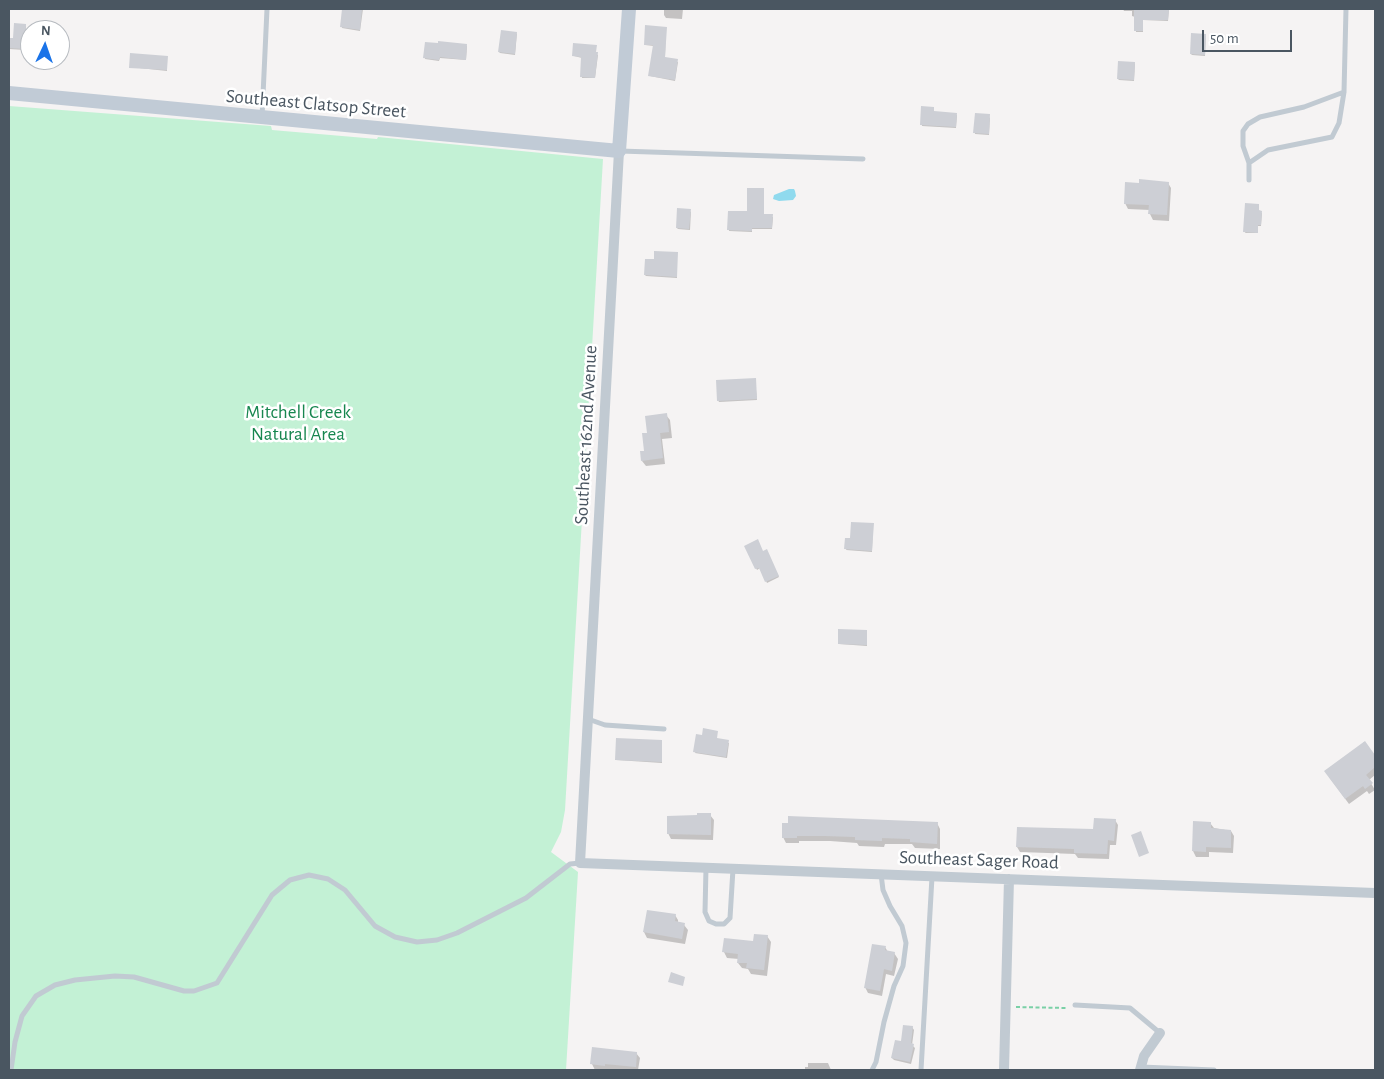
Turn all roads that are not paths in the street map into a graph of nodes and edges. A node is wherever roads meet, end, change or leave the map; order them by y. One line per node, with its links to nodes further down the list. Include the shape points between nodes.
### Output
1 (267, 9): 6 (lane)
2 (629, 9): 7 (street, Southeast 162nd Avenue)
3 (1346, 9): 4 (lane)
4 (1344, 92): 9 (lane, via 1339,123 1332,137 1268,150); 9 (lane, via 1248,124 1243,131 1243,146)
5 (9, 93): 6 (street, Southeast Clatsop Street)
6 (262, 118): 7 (street, Southeast Clatsop Street)
7 (619, 151): 8 (lane); 11 (street, Southeast 162nd Avenue)
8 (863, 160)
9 (1249, 162): 10 (lane)
10 (1249, 180)
11 (588, 719): 12 (lane, via 605,725); 13 (street, Southeast 162nd Avenue)
12 (664, 728)
13 (580, 864): 14 (street, Southeast Sager Road); 23 (lane, via 570,864 526,898 457,933 417,942 394,938 375,926 345,890 328,879 309,875 290,880 272,895 217,983 184,991 134,977 114,976 55,985 36,996 22,1016)
14 (706, 868): 15 (street, Southeast Sager Road); 15 (lane, via 705,912 709,921 716,924 724,924 730,918)
15 (733, 869): 16 (street, Southeast Sager Road)
16 (881, 874): 17 (street, Southeast Sager Road); 24 (lane, via 883,890 902,926 906,943 903,966 894,986)
17 (932, 876): 18 (street, Southeast Sager Road); 25 (lane)
18 (1009, 879): 19 (street, Southeast Sager Road); 26 (street)
19 (1375, 893)
20 (1076, 1005): 21 (lane, via 1130,1008)
21 (1160, 1033): 22 (street, via 1144,1056)
22 (1141, 1069): 27 (lane)
23 (11, 1070)
24 (872, 1070)
25 (921, 1070)
26 (1004, 1070)
27 (1214, 1070)

